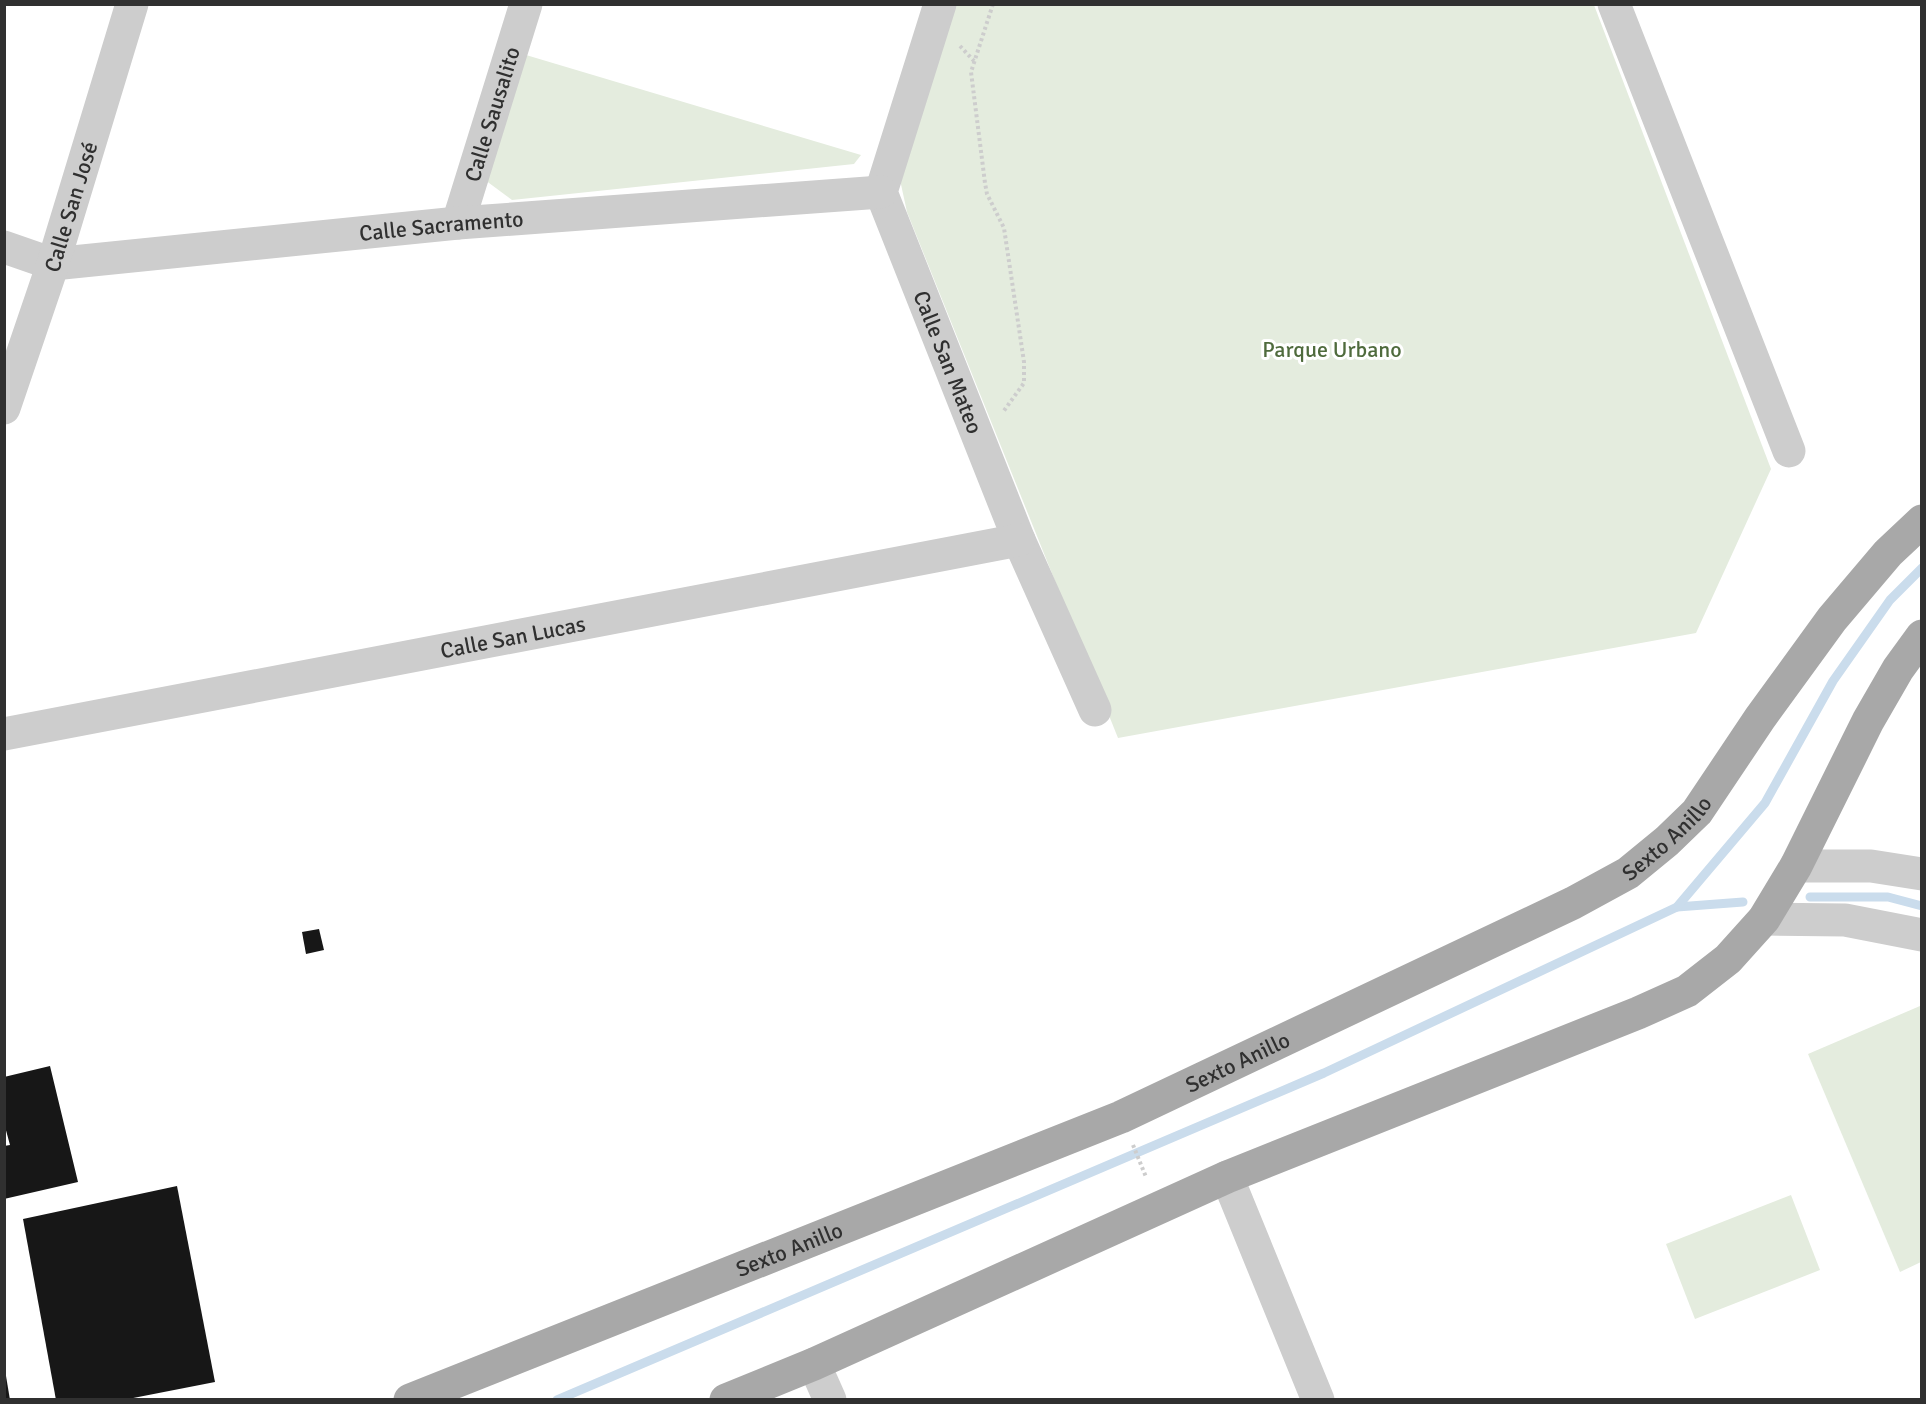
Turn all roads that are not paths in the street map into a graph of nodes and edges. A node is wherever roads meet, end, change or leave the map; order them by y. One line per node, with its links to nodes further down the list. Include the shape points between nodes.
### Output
1 (132, 4): 8 (street, Calle San José)
2 (526, 4): 6 (street, Calle Sausalito)
3 (940, 4): 5 (street)
4 (1614, 4): 10 (street)
5 (881, 192): 6 (street, Calle Sacramento); 12 (street, Calle San Mateo)
6 (458, 223): 8 (street, Calle Sacramento)
7 (4, 247): 8 (street, Calle Sacramento)
8 (53, 264): 9 (street, Calle San José)
9 (4, 408)
10 (1789, 451)
11 (1922, 521): 22 (main road, Sexto Anillo, via 1888,553 1832,619 1697,812 1628,873 1573,903 1121,1117)
12 (1019, 540): 14 (street, Calle San Mateo); 15 (street, Calle San Lucas)
13 (1922, 636): 16 (main road, via 1868,722)
14 (1095, 710)
15 (4, 734)
16 (1796, 866): 17 (street, via 1871,866); 18 (main road)
17 (1922, 874)
18 (1764, 919): 19 (street, via 1845,920); 20 (main road, via 1728,959 1687,991)
19 (1922, 935)
20 (1227, 1177): 21 (main road); 25 (street)
21 (814, 1364): 23 (main road); 24 (street)
22 (410, 1400)
23 (726, 1400)
24 (830, 1400)
25 (1318, 1400)

